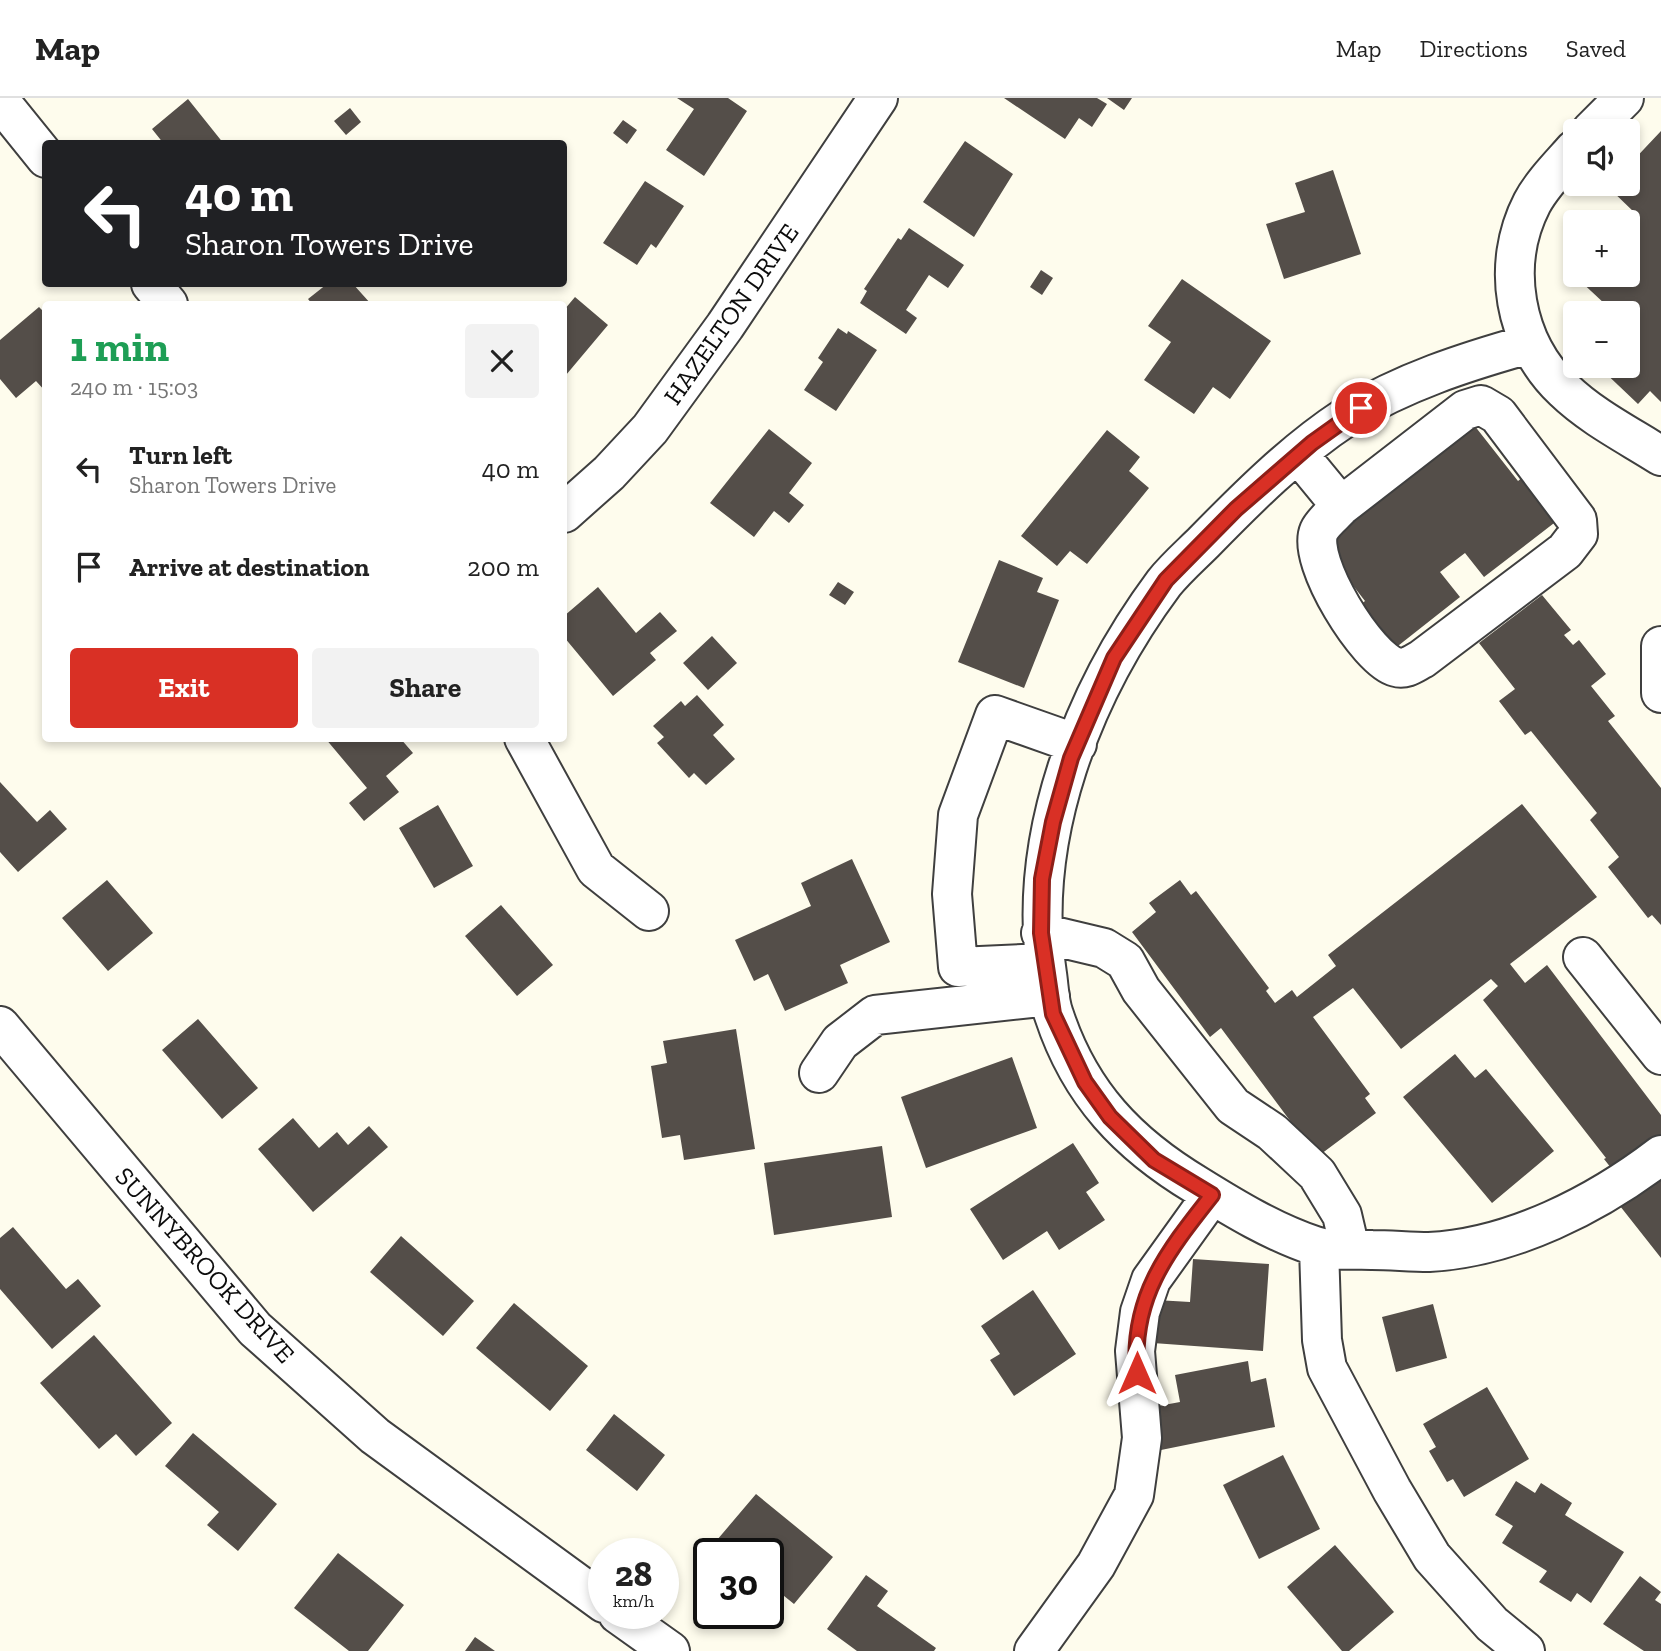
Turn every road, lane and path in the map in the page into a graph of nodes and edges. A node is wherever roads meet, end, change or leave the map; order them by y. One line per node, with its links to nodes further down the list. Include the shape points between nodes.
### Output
1 (877, 98): 13 (street, HAZELTON DRIVE, via 650,429)
2 (1624, 98): 4 (street)
3 (0, 101): 5 (street)
4 (1603, 119)
5 (42, 153)
6 (1563, 164): 9 (street, via 1533,201 1520,234 1516,289)
7 (153, 287): 8 (street)
8 (165, 301)
9 (1528, 344): 10 (street, via 1433,373 1390,393 1341,421); 11 (street, via 1551,377 1578,403)
10 (1299, 455): 12 (street); 17 (street, via 1236,509 1166,580 1114,658)
11 (1661, 456)
12 (1341, 506): 12 (street, via 1465,410 1482,405 1498,415 1577,520 1578,534 1565,551 1422,659 1397,667 1380,658 1331,592 1316,551 1320,531)
13 (567, 510)
14 (1661, 646): 15 (street)
15 (1661, 693)
16 (526, 742): 18 (street, via 592,863)
17 (1077, 744): 20 (street, via 1053,822 1042,879); 20 (street, via 995,715 958,815 952,894 958,967)
18 (649, 911)
19 (1583, 957): 22 (street)
20 (1045, 964): 23 (street, via 875,1016 840,1042); 25 (street, via 1053,1014 1085,1082 1110,1117 1154,1160); 26 (street, via 1104,948 1125,961 1141,990 1233,1106 1272,1132 1317,1174 1342,1214)
21 (0, 1026): 27 (street, SUNNYBROOK DRIVE, via 255,1329 376,1436)
22 (1659, 1048)
23 (819, 1073)
24 (1661, 1155): 26 (street, via 1550,1224 1432,1252)
25 (1212, 1195): 26 (street, via 1252,1219); 30 (street, via 1151,1280 1140,1312 1135,1352 1142,1438 1133,1495 1096,1564)
26 (1334, 1248): 31 (street, via 1322,1340 1327,1368 1432,1557 1492,1624)
27 (588, 1591)
28 (639, 1629): 29 (street)
29 (670, 1651)
30 (1034, 1651)
31 (1525, 1651)

